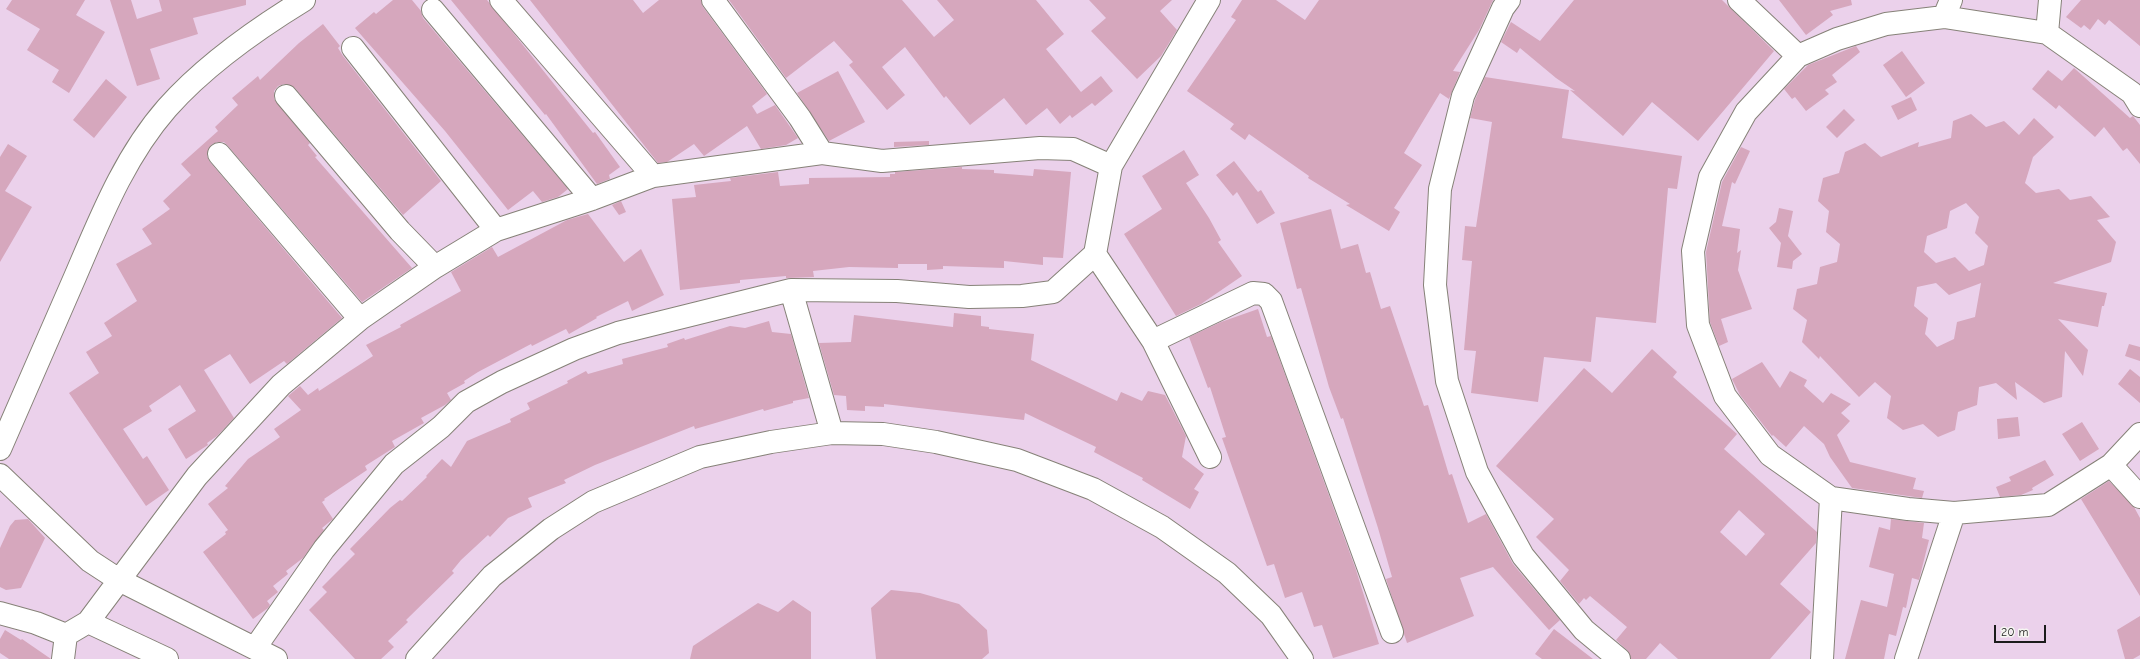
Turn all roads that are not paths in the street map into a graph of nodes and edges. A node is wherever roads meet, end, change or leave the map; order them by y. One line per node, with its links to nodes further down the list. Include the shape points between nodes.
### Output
1 (304, 0): 28 (street, via 277,16 214,63 167,108 126,166 99,221)
2 (501, 0): 18 (street)
3 (713, 0): 16 (street, via 800,118)
4 (1209, 0): 17 (street)
5 (1509, 0): 46 (street, via 1463,96 1440,189 1435,285 1447,381 1477,472 1523,556 1584,630)
6 (1739, 0): 12 (street)
7 (2050, 0): 10 (street)
8 (1947, 9): 10 (street); 12 (street, via 1837,39)
9 (433, 10): 19 (street)
10 (2047, 33): 14 (street, via 2132,92)
11 (353, 48): 20 (street)
12 (1798, 56): 33 (street, via 1746,112 1710,178 1693,251 1698,325 1725,396 1770,455)
13 (286, 96): 22 (street, via 400,231)
14 (2140, 106)
15 (219, 154): 24 (street)
16 (822, 154): 17 (street, via 882,161 1040,148 1073,149); 18 (street)
17 (1111, 166): 21 (street)
18 (653, 176): 19 (street)
19 (592, 199): 20 (street)
20 (496, 230): 22 (street)
21 (1095, 254): 23 (street, via 1053,292 1022,296 969,297 897,291); 25 (street)
22 (435, 267): 24 (street)
23 (791, 290): 26 (street); 40 (street, via 618,333 574,349 502,382 466,402 441,427 394,464 324,549)
24 (360, 319): 35 (street, via 281,385 236,432 197,476)
25 (1153, 341): 29 (street); 38 (street, via 1253,293 1264,294 1271,301)
26 (832, 433): 44 (street, via 771,442 700,457 593,502 551,529 492,576); 45 (street, via 883,434 936,442 1018,460 1093,489 1162,527 1227,573 1271,615)
27 (2140, 434): 30 (street)
28 (0, 449)
29 (1210, 457)
30 (2111, 466): 32 (street); 34 (street, via 2048,505)
31 (0, 475): 35 (street, via 90,562)
32 (2140, 497)
33 (1831, 498): 34 (street); 47 (street)
34 (1954, 513): 48 (street)
35 (119, 580): 37 (street); 40 (street)
36 (0, 613): 39 (street)
37 (88, 622): 39 (street); 42 (street)
38 (1392, 632)
39 (66, 635): 41 (street)
40 (254, 648): 43 (street)
41 (63, 659)
42 (167, 659)
43 (276, 659)
44 (417, 659)
45 (1302, 659)
46 (1619, 659)
47 (1822, 659)
48 (1906, 659)

